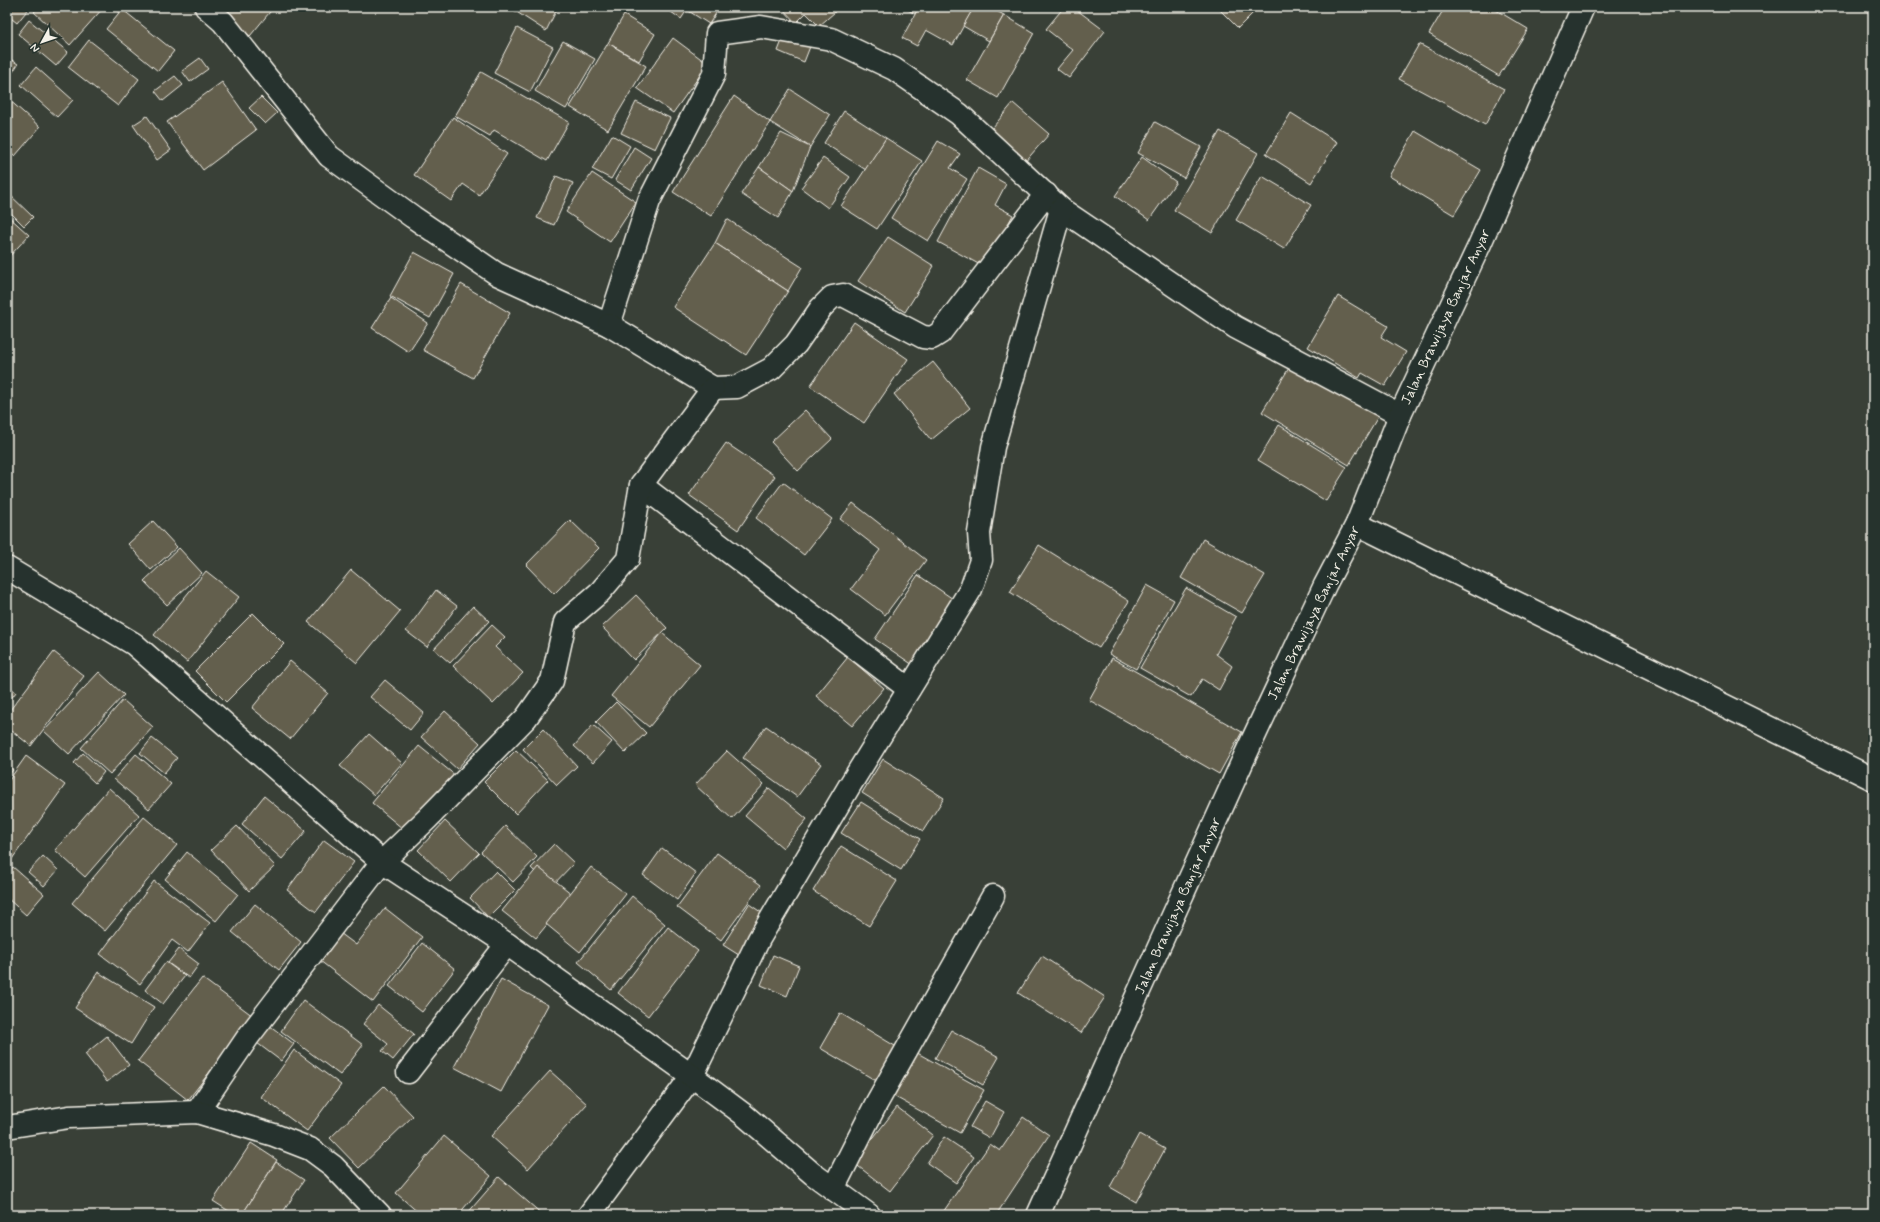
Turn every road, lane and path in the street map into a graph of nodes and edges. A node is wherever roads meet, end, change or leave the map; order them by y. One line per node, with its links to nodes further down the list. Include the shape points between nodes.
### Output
1 (206, 7): 4 (street, via 222,22 329,156 497,274)
2 (1583, 7): 6 (street, Jalan Brawijaya Banjar Anyar, via 1479,246)
3 (1053, 201): 4 (street, via 959,114 894,69 854,48 831,39 761,27 717,33 714,74 649,201); 5 (street, via 940,333 932,338 923,337 843,295 832,297 796,344 771,369 737,387); 6 (street, via 1235,327); 10 (street, via 993,447 980,533 981,560 970,589)
4 (609, 325): 5 (street)
5 (713, 388): 7 (street)
6 (1400, 415): 8 (street, Jalan Brawijaya Banjar Anyar)
7 (641, 485): 10 (street); 12 (street, via 628,559 600,592 565,622 552,681 526,718 427,820)
8 (1357, 524): 11 (street); 23 (street, Jalan Brawijaya Banjar Anyar, via 1325,585 1252,742)
9 (7, 568): 12 (street, via 134,644)
10 (910, 688): 16 (street, via 759,939)
11 (1873, 779)
12 (382, 862): 14 (street); 17 (street, via 248,1037)
13 (993, 896): 19 (street, via 876,1104)
14 (507, 944): 15 (street); 16 (street)
15 (408, 1072)
16 (692, 1076): 19 (street, via 743,1114); 21 (street)
17 (197, 1112): 18 (street, via 69,1117); 20 (street, via 274,1135 310,1149 333,1166)
18 (7, 1127)
19 (833, 1189): 22 (street)
20 (380, 1215)
21 (588, 1215)
22 (869, 1215)
23 (1038, 1215)

